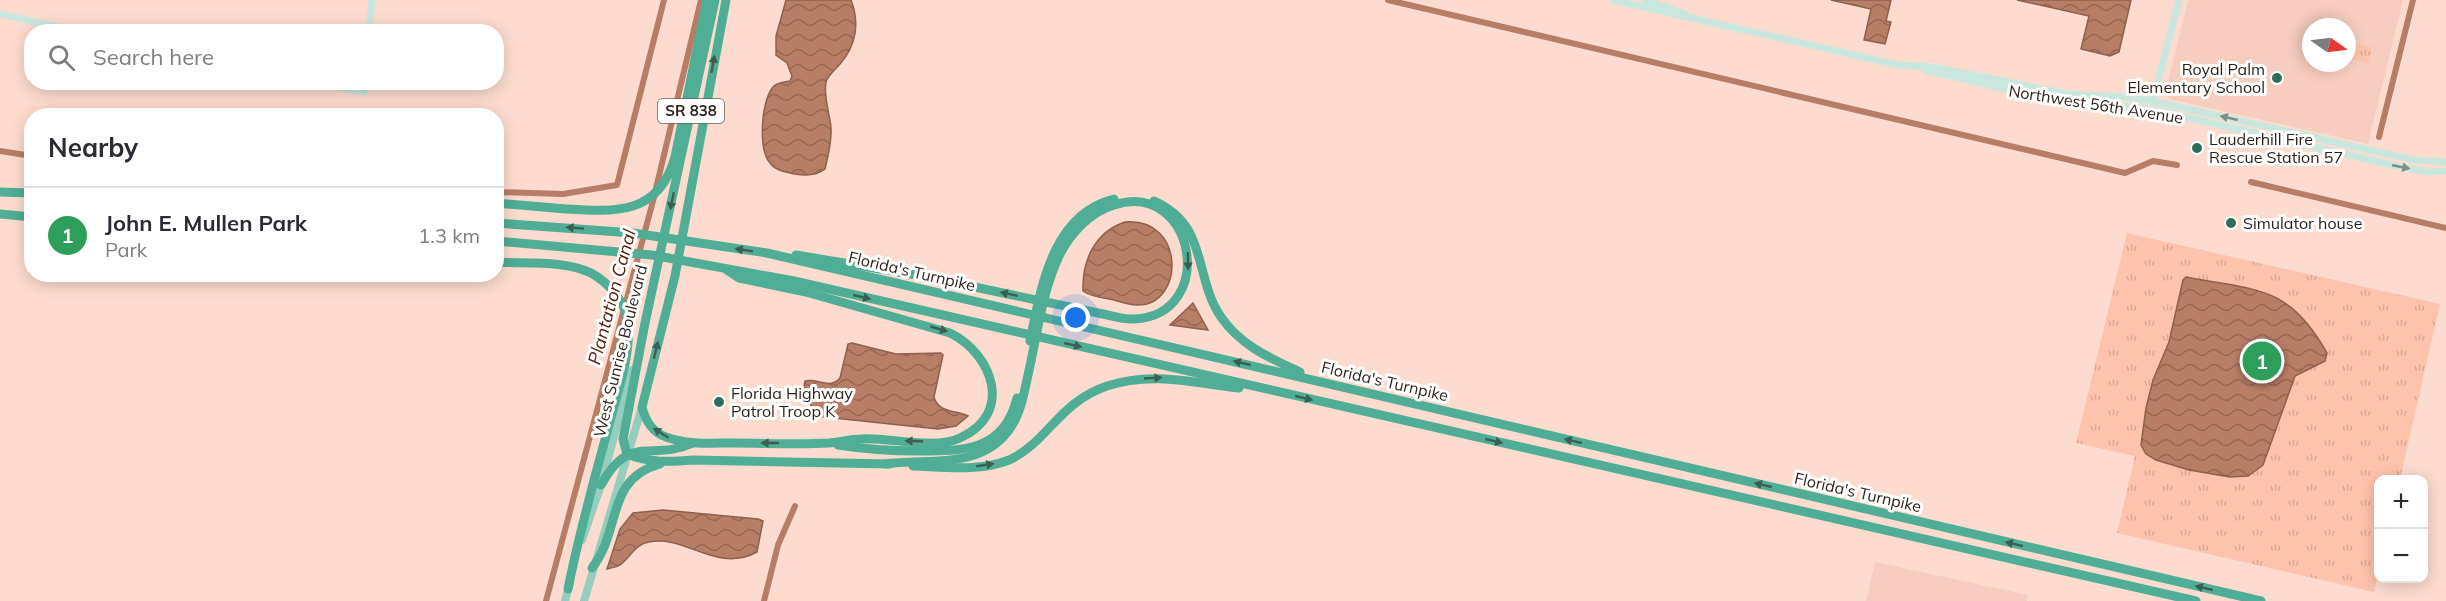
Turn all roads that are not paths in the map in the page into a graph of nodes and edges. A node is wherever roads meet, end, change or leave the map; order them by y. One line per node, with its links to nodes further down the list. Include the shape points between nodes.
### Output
1 (372, 0): 11 (street)
2 (707, 0): 18 (highway, via 675,157 657,192 628,209 608,212)
3 (715, 0): 27 (highway, West Sunrise Boulevard / SR 838, one-way to 27)
4 (726, 0): 31 (highway, West Sunrise Boulevard / SR 838, one-way to 4, via 675,276)
5 (1613, 0): 9 (street, Northwest 56th Avenue)
6 (1645, 0): 9 (street, Northwest 56th Avenue)
7 (2179, 0): 13 (street)
8 (0, 14): 10 (street)
9 (1692, 17): 12 (street, Northwest 56th Avenue)
10 (44, 24)
11 (370, 24)
12 (1922, 69): 13 (street, Northwest 56th Avenue, via 2067,94); 15 (street, Northwest 56th Avenue, one-way to 15, via 2043,98 2151,109 2392,165 2426,172)
13 (2154, 101): 14 (street, Northwest 56th Avenue, one-way to 13, via 2414,160)
14 (2446, 162)
15 (2446, 171)
16 (0, 192): 17 (highway)
17 (24, 194)
18 (504, 204)
19 (0, 214): 20 (highway)
20 (24, 216)
21 (504, 224): 23 (highway, Florida's Turnpike, one-way to 21, via 633,233)
22 (504, 242): 25 (highway, Florida's Turnpike, via 629,252)
23 (767, 253): 26 (highway, one-way to 23, via 1069,240 1089,219 1108,207 1130,202 1150,206 1174,222 1184,238 1189,258 1182,289 1166,307 1137,319 830,259); 29 (highway, Florida's Turnpike, one-way to 23)
24 (504, 263): 39 (highway, via 591,273 623,306 628,321 627,346)
25 (723, 267): 30 (highway, Florida's Turnpike, one-way to 30); 32 (highway, one-way to 32, via 739,278 806,292 950,333 976,350 984,361 993,389 990,405 982,422 960,438 937,442 861,439)
26 (1043, 294): 28 (highway); 29 (highway, via 1055,249 1085,213 1120,197 1153,200 1179,217 1192,234 1208,291 1230,329 1258,352)
27 (645, 322): 34 (highway, via 623,439); 37 (main road, West Sunrise Boulevard / SR 838)
28 (1029, 358): 32 (highway, via 1012,414 985,443 949,451 860,449); 36 (highway, via 1018,413 1010,429 987,450 960,458)
29 (1319, 381): 43 (highway, Florida's Turnpike, one-way to 29)
30 (1280, 392): 36 (highway, one-way to 30, via 983,467 1009,459 1032,444 1080,398 1136,379 1170,378); 42 (highway, Florida's Turnpike, one-way to 42)
31 (642, 407): 33 (highway, one-way to 31, via 655,431); 34 (main road, West Sunrise Boulevard / SR 838)
32 (828, 443): 33 (highway, one-way to 33)
33 (693, 444): 34 (highway)
34 (627, 454): 35 (highway, via 642,460); 37 (highway, via 616,461); 38 (main road, West Sunrise Boulevard / SR 838)
35 (671, 462): 36 (highway); 38 (highway, via 646,468 629,480 603,554)
36 (885, 464)
37 (601, 484): 39 (main road, West Sunrise Boulevard / SR 838)
38 (592, 568): 41 (main road, West Sunrise Boulevard / SR 838)
39 (568, 589): 40 (main road, West Sunrise Boulevard / SR 838)
40 (565, 601)
41 (584, 601)
42 (2196, 601)
43 (2261, 601)

